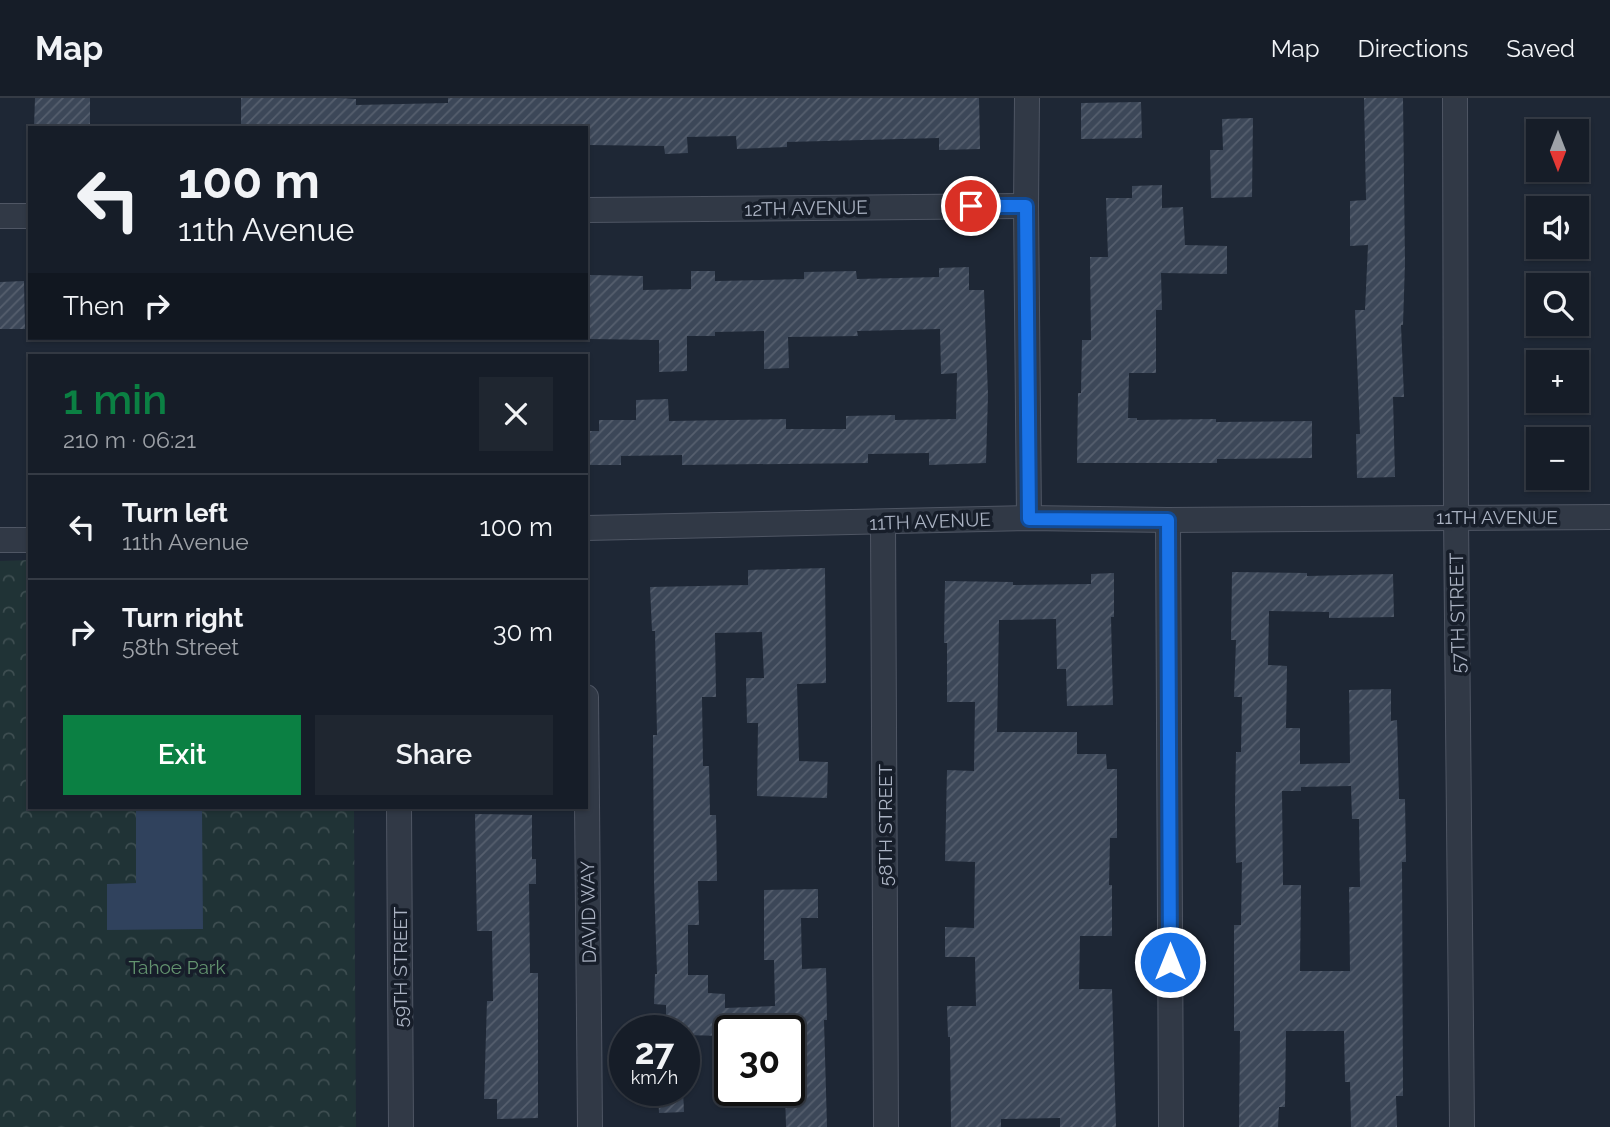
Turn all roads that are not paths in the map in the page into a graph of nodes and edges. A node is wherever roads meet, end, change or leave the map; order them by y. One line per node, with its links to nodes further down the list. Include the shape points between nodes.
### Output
1 (1027, 98): 3 (street)
2 (1455, 98): 7 (street, 57TH STREET)
3 (1026, 206): 4 (street, 12TH AVENUE); 9 (street)
4 (588, 210)
5 (0, 216): 6 (street)
6 (28, 216)
7 (1455, 517): 8 (street, 11TH AVENUE); 10 (street, 11TH AVENUE); 21 (street, 57TH STREET)
8 (1610, 517)
9 (1029, 519): 10 (street, 11TH AVENUE); 11 (street, 11TH AVENUE)
10 (1168, 520): 20 (street)
11 (883, 523): 12 (street, 11TH AVENUE); 19 (street, 58TH STREET)
12 (588, 527)
13 (0, 540): 14 (street)
14 (28, 540)
15 (399, 809): 17 (street, 59TH STREET)
16 (587, 809): 18 (street, DAVID WAY)
17 (401, 1127)
18 (590, 1127)
19 (886, 1127)
20 (1171, 1127)
21 (1462, 1127)

